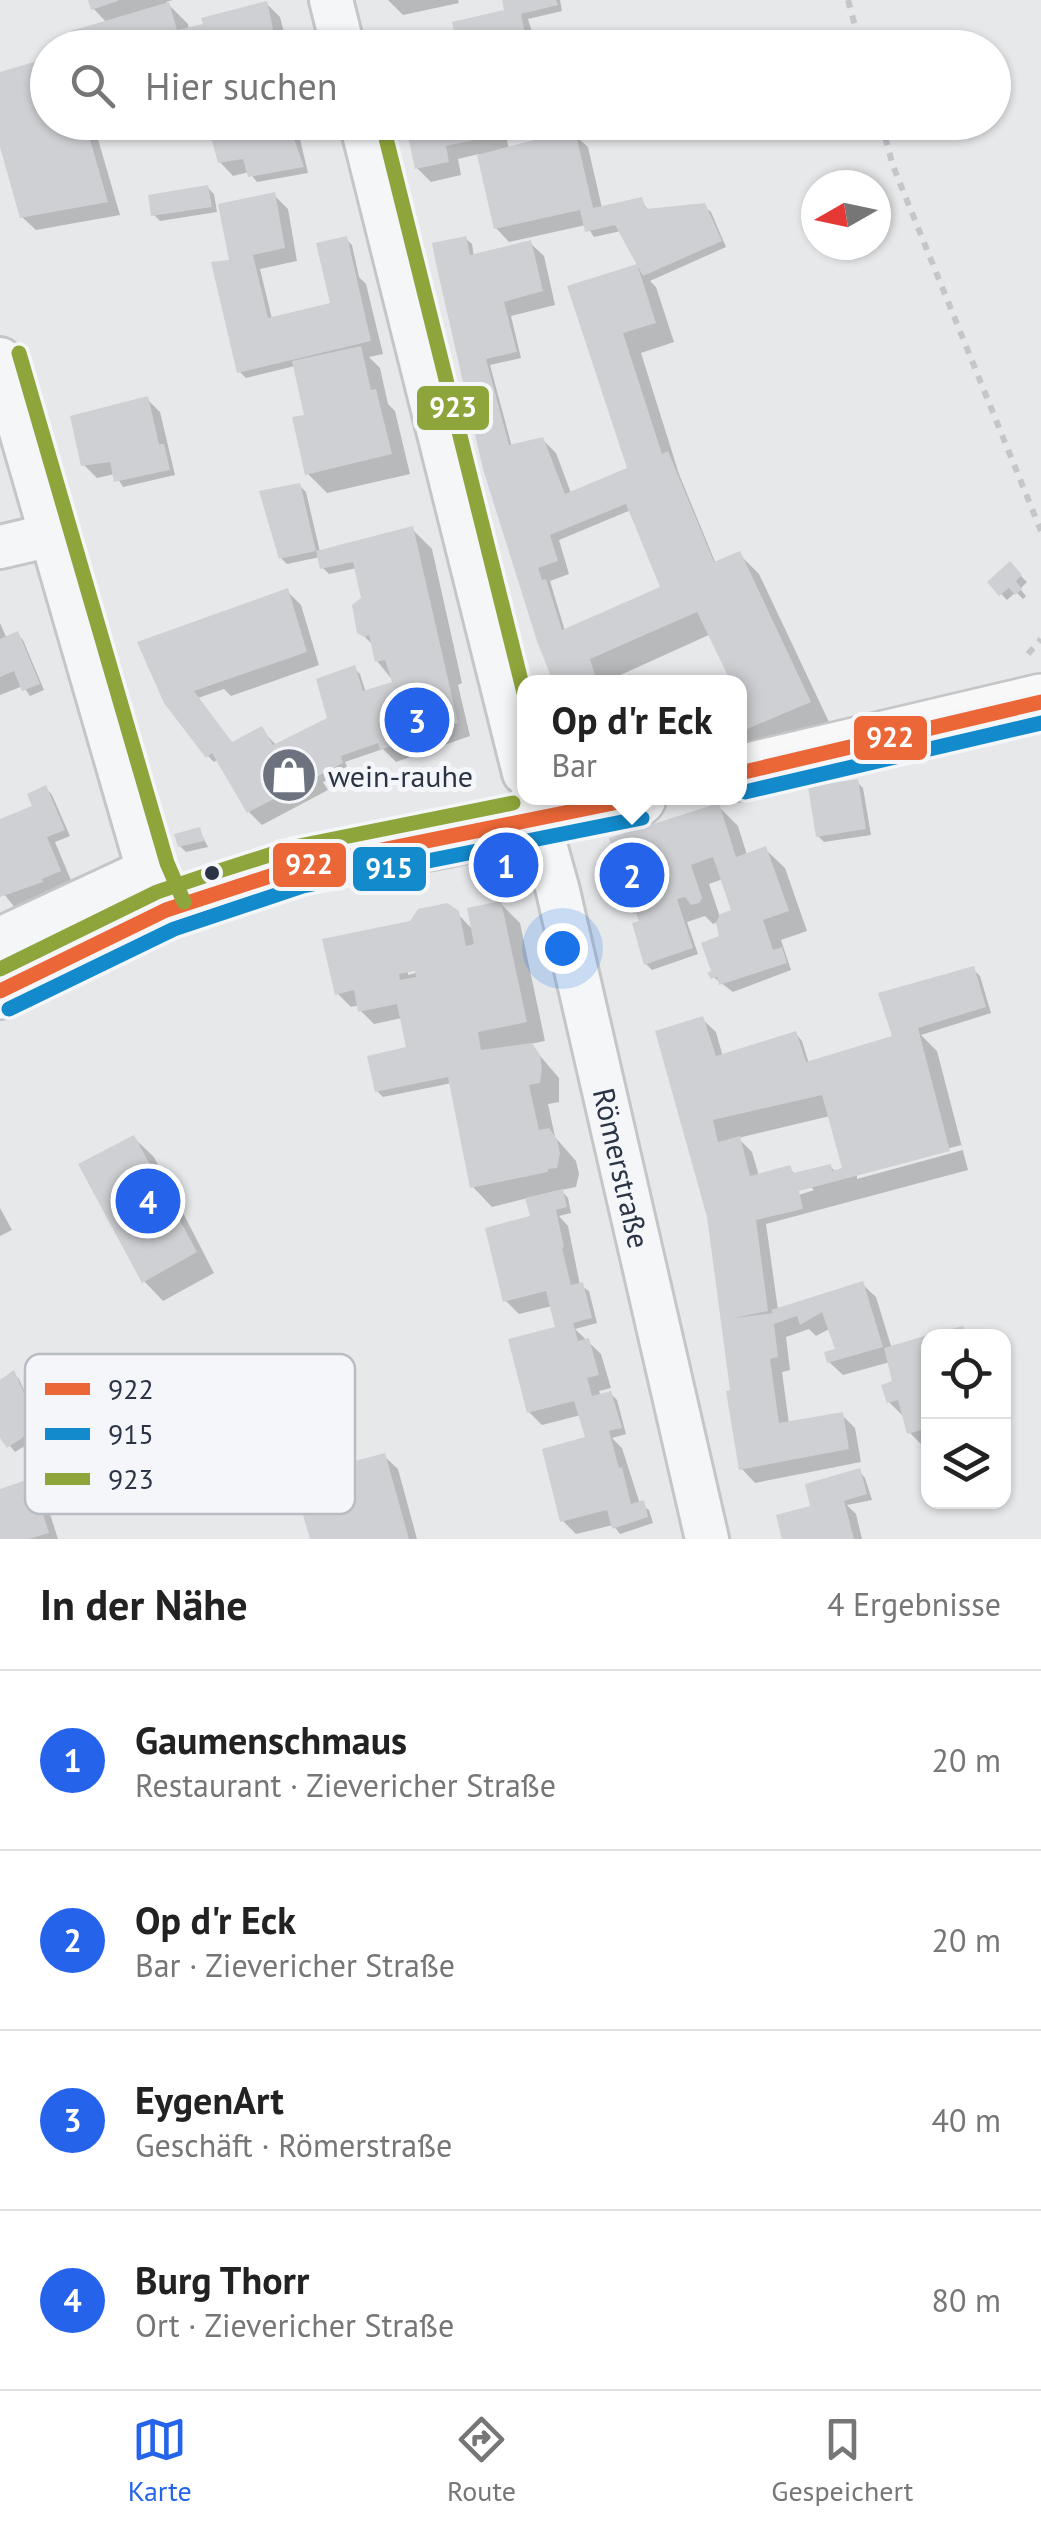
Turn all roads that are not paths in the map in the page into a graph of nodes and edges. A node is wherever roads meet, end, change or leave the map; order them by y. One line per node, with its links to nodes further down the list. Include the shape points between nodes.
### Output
1 (331, 0): 2 (street)
2 (338, 30)
3 (366, 140): 8 (street, Römerstraße)
4 (0, 359): 5 (street)
5 (52, 534): 6 (street); 12 (street)
6 (0, 547)
7 (1041, 702): 9 (street)
8 (517, 741)
9 (747, 771)
10 (517, 801): 12 (street, via 298,866)
11 (533, 805): 15 (street, Römerstraße)
12 (157, 890): 13 (street); 14 (street)
13 (0, 939)
14 (0, 991)
15 (707, 1539)

